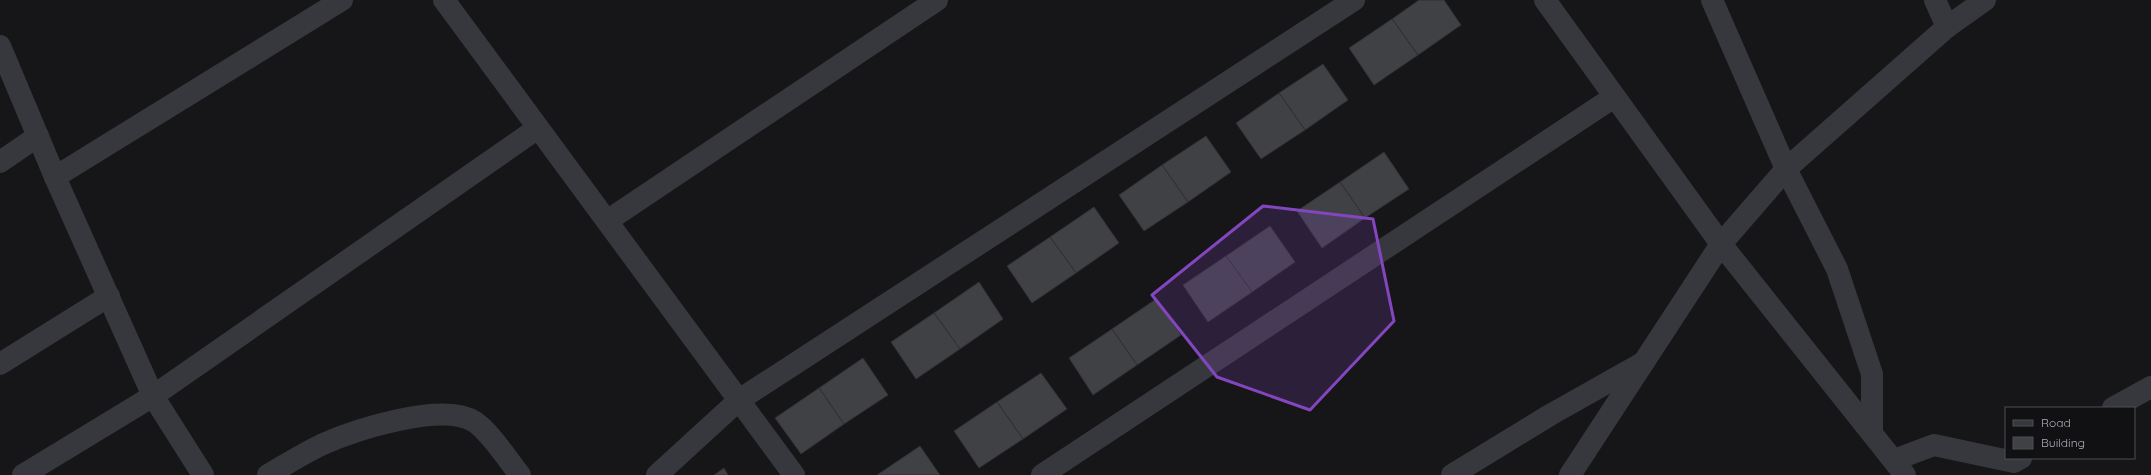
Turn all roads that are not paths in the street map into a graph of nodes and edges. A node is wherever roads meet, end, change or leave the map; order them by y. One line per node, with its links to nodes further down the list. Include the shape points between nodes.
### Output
1 (342, 0): 16 (street)
2 (444, 0): 12 (street)
3 (937, 0): 17 (street)
4 (1354, 0): 24 (street)
5 (1545, 0): 11 (street)
6 (1712, 0): 15 (street)
7 (1935, 0): 9 (street)
8 (1985, 0): 9 (street)
9 (1947, 28): 15 (street)
10 (0, 46): 13 (street)
11 (1614, 97): 18 (street); 35 (street)
12 (538, 128): 17 (street); 23 (street)
13 (38, 136): 14 (street); 16 (street)
14 (0, 162)
15 (1786, 169): 18 (street); 26 (street, via 1837,269 1872,374)
16 (55, 177): 19 (street)
17 (607, 221): 24 (street)
18 (1721, 244): 20 (street); 26 (street)
19 (109, 296): 21 (street); 23 (street)
20 (1644, 362): 36 (street, via 1550,415); 37 (street)
21 (0, 364)
22 (2151, 387): 25 (street)
23 (153, 396): 29 (street); 30 (street)
24 (739, 400): 33 (street); 34 (street)
25 (2115, 407)
26 (1872, 432): 28 (street)
27 (2017, 465): 28 (street, via 1934,445)
28 (1899, 467)
29 (23, 475)
30 (203, 475)
31 (268, 475): 32 (street, via 322,444 368,428 420,416 450,414 474,421)
32 (520, 475)
33 (657, 475)
34 (794, 475)
35 (1042, 475)
36 (1452, 475)
37 (1570, 475)

